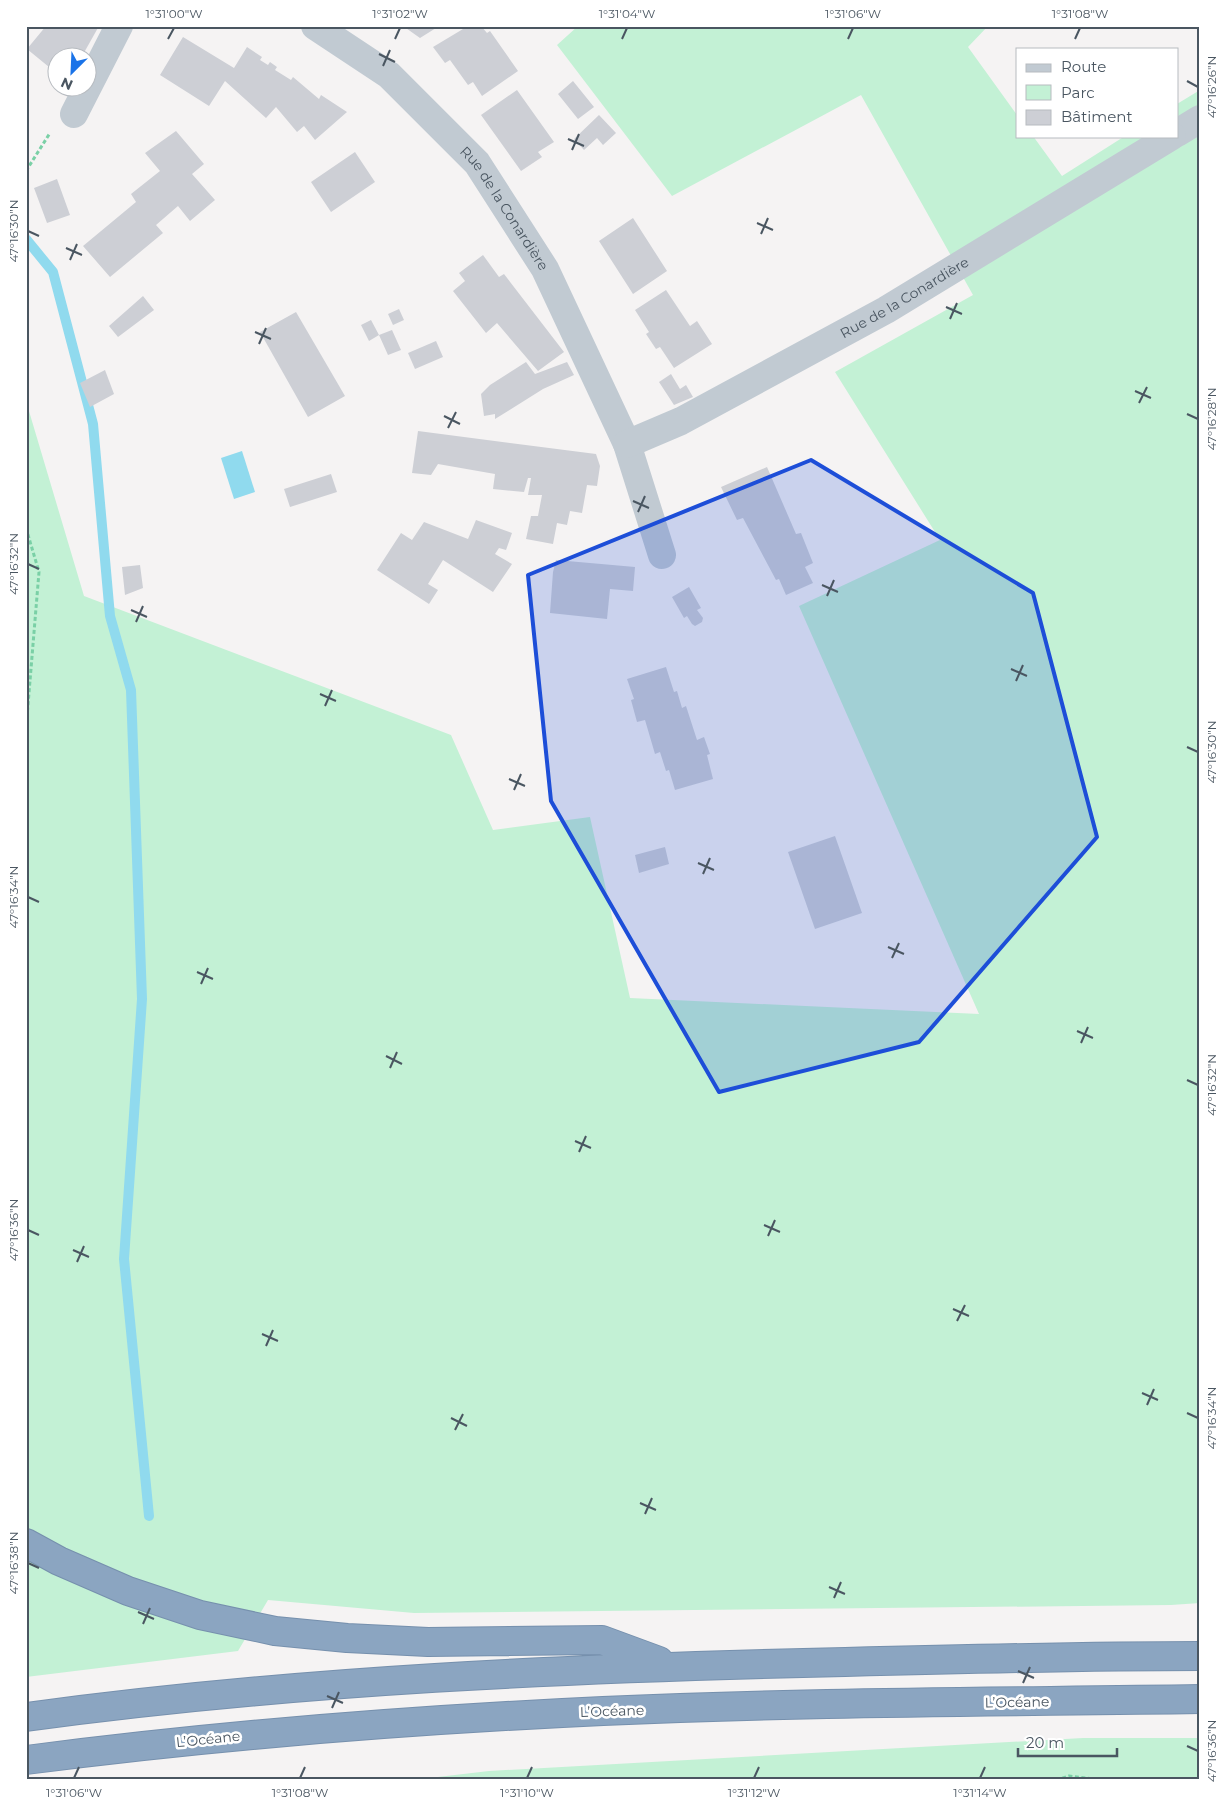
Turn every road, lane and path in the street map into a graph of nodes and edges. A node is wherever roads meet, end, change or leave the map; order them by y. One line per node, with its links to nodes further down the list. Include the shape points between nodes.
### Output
1 (119, 26): 3 (street)
2 (314, 26): 8 (street, Rue de la Conardière, via 389,75 477,163 545,269)
3 (74, 114): 7 (path, via 62,110)
4 (1200, 119): 5 (street)
5 (1178, 132)
6 (1169, 138): 8 (street, Rue de la Conardière, via 886,310 681,421)
7 (26, 171)
8 (627, 444): 10 (street, Rue de la Conardière)
9 (26, 528): 11 (path, via 39,572)
10 (662, 555)
11 (26, 729)
12 (26, 1543): 14 (highway, via 128,1591 200,1614 275,1630 428,1642 602,1640)
13 (1200, 1656): 14 (highway)
14 (671, 1666): 16 (highway, via 355,1684)
15 (1200, 1699): 17 (highway, L’Océane, via 605,1711 358,1726)
16 (26, 1717)
17 (26, 1760)
18 (1056, 1780): 19 (path, via 1069,1776)
19 (1102, 1780)

